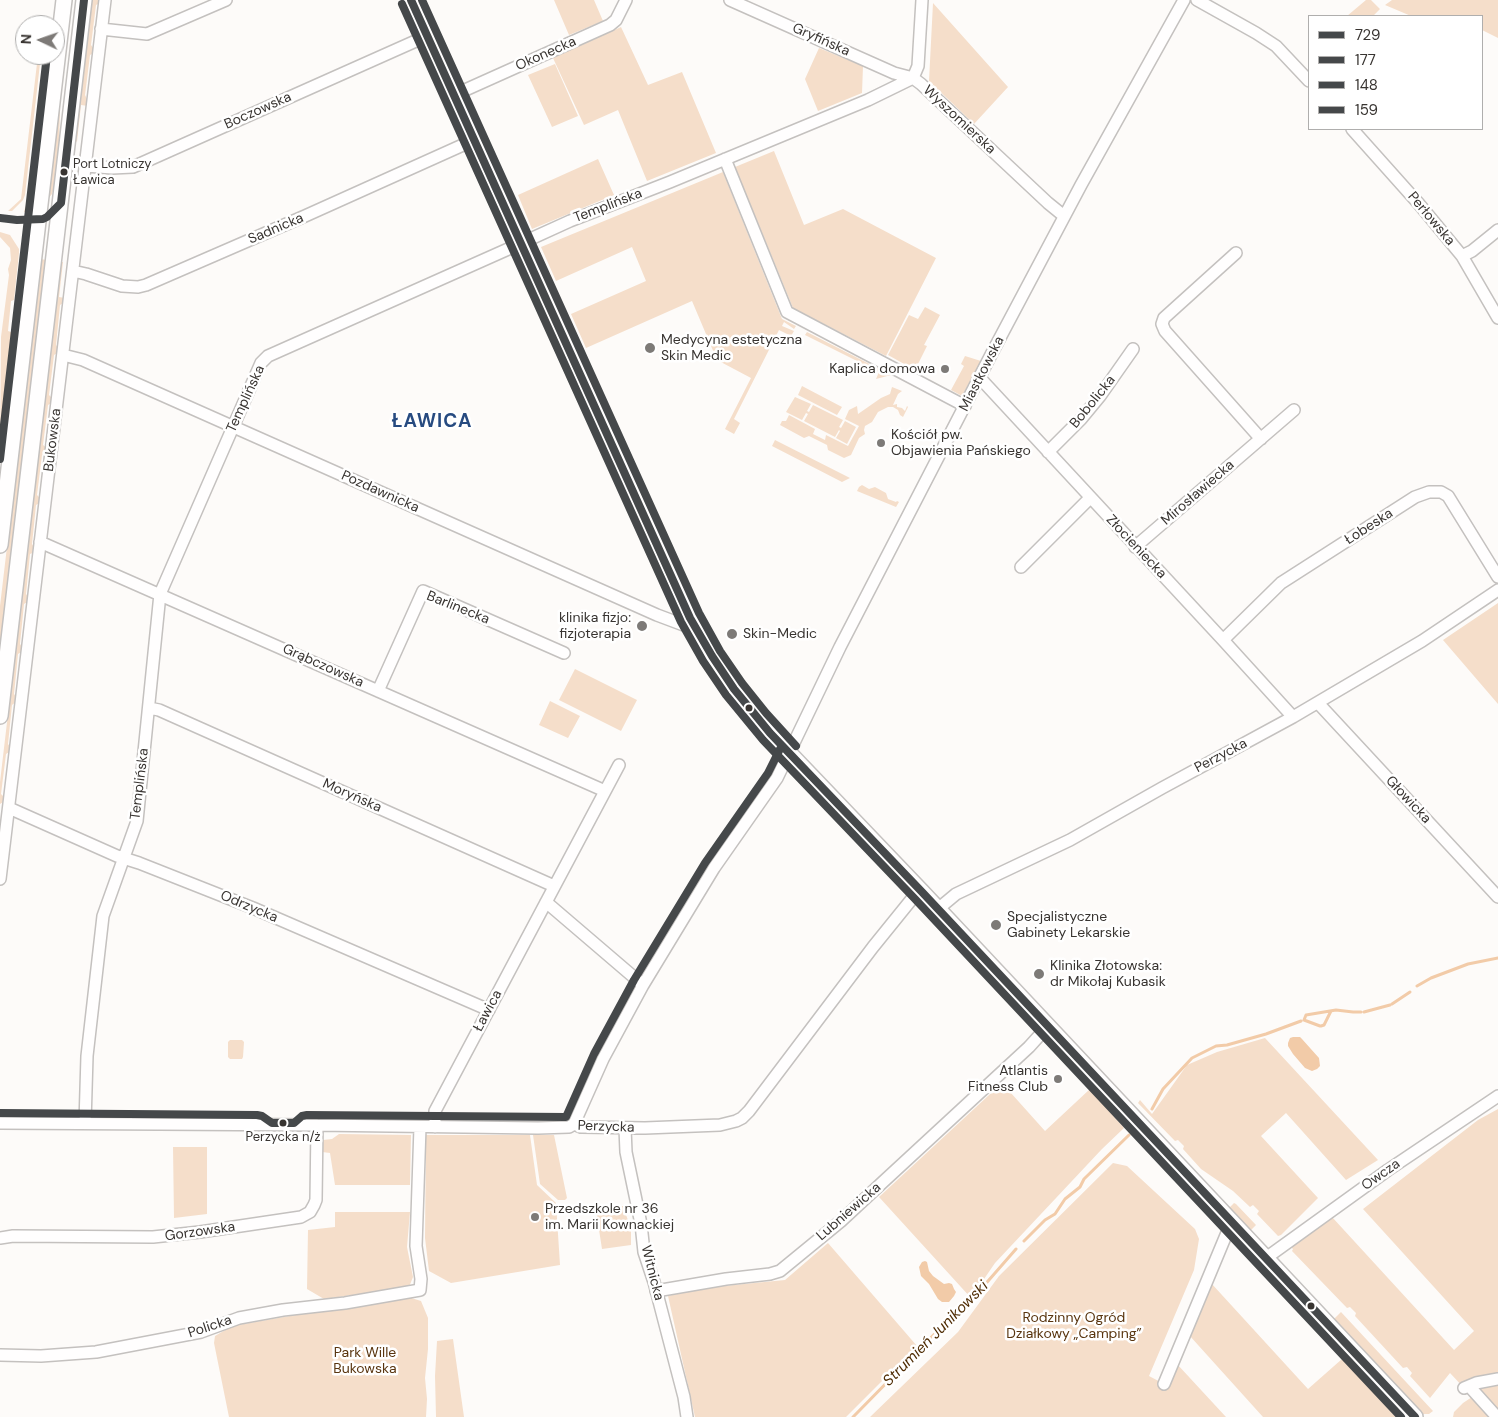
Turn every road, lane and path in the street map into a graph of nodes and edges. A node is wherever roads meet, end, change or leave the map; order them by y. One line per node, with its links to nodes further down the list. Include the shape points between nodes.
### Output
1 (64, 0): 37 (street)
2 (84, 0): 49 (street, Bukowska)
3 (105, 0): 11 (street, Bukowska)
4 (226, 0): 11 (street, via 147,34)
5 (411, 0): 12 (street)
6 (626, 0): 15 (street, Okonecka, via 610,25)
7 (730, 0): 13 (street, Gryfińska, via 894,73)
8 (922, 0): 13 (street, Wyszomierska, via 918,66)
9 (1184, 0): 20 (street, Miastkowska)
10 (1197, 0): 14 (street, via 1276,46)
11 (102, 29): 19 (street, Bukowska)
12 (427, 36): 15 (street); 19 (street, Boczowska, via 133,167)
13 (913, 78): 18 (street, Templińska); 20 (street, Wyszomierska)
14 (1308, 80)
15 (454, 95): 17 (street)
16 (1353, 130): 24 (street, Perłowska)
17 (474, 140): 22 (street); 25 (street, Sadnicka, via 138,287 122,286)
18 (725, 159): 22 (street, Templińska, via 570,220); 30 (street, via 787,312)
19 (86, 166): 25 (street, Bukowska)
20 (1064, 216): 29 (street, Miastkowska)
21 (1498, 230): 24 (street)
22 (521, 243): 32 (street, Templińska, via 268,356 258,368); 43 (street)
23 (1236, 253): 33 (street, via 1164,318 1162,324)
24 (1462, 256): 26 (street, Perłowska)
25 (73, 271): 28 (street, Bukowska)
26 (1498, 318)
27 (1134, 349): 34 (street, Bobolicka, via 1081,420)
28 (63, 354): 32 (street, Pozdawnicka); 36 (street, Bukowska)
29 (979, 378): 30 (street, Miastkowska); 34 (street, Złocieniecka)
30 (965, 406): 51 (street, Miastkowska)
31 (1294, 410): 33 (street, Mirosławiecka)
32 (233, 427): 42 (street, Templińska); 43 (street, Pozdawnicka)
33 (1261, 440): 38 (street, Mirosławiecka)
34 (1048, 452): 35 (street, Złocieniecka)
35 (1090, 498): 38 (street, Złocieniecka); 39 (street)
36 (40, 542): 42 (street, Grąbczowska); 54 (street, Bukowska)
37 (0, 545)
38 (1136, 547): 44 (street, Złocieniecka)
39 (1022, 567)
40 (1498, 577): 44 (street, Łobeska, via 1448,496 1429,492 1415,497 1281,583)
41 (1498, 590): 47 (street, Perzycka, via 1422,641)
42 (160, 594): 46 (street, Grąbczowska); 48 (street, Templińska)
43 (697, 630): 51 (street, via 741,699)
44 (1223, 640): 50 (street, Złocieniecka)
45 (564, 653): 46 (street, Barlinecka, via 423,591)
46 (378, 691): 53 (street, Grąbczowska)
47 (1318, 703): 50 (street, Perzycka); 59 (street, Głowicka)
48 (149, 708): 55 (street, Templińska, via 137,822); 57 (street, Moryńska)
49 (0, 716)
50 (1293, 718): 61 (street, Perzycka, via 1070,840 956,894)
51 (789, 753): 58 (street); 62 (street, Miastkowska, via 777,778 714,868)
52 (620, 765): 53 (street, Ławica)
53 (605, 791): 57 (street, Ławica)
54 (9, 808): 55 (street, Odrzycka); 56 (street, Bukowska)
55 (125, 858): 63 (street, Odrzycka, via 253,908); 66 (street, Templińska, via 103,916 86,1056)
56 (0, 879)
57 (554, 886): 60 (street, Ławica)
58 (922, 892): 61 (street); 72 (street, Perzycka, via 911,900 873,947 742,1118 720,1124)
59 (1498, 897)
60 (546, 902): 62 (street); 63 (street, Ławica)
61 (938, 909): 64 (street)
62 (643, 985): 68 (street, Miastkowska, via 613,1039)
63 (489, 1010): 71 (street, Ławica, via 436,1110)
64 (1048, 1026): 73 (street); 76 (street, Lubniewicka, via 848,1214 780,1270)
65 (1498, 1096): 75 (street, Owcza)
66 (85, 1123): 67 (street, Perzycka); 69 (street, Perzycka)
67 (0, 1124)
68 (574, 1124): 71 (street, Perzycka, via 569,1128); 72 (street, Perzycka)
69 (318, 1125): 70 (street, Perzycka); 74 (street, Gorzowska, via 316,1200 310,1212 301,1217 153,1238)
70 (420, 1127): 71 (street, Perzycka); 77 (street, Policka, via 416,1246 420,1290 239,1318 201,1332 101,1351 48,1356)
71 (435, 1127)
72 (625, 1128): 76 (street, Witnicka, via 626,1152 644,1252)
73 (1234, 1223): 75 (street); 79 (street, via 1229,1228)
74 (0, 1238)
75 (1266, 1258): 81 (street)
76 (656, 1291): 80 (street, Witnicka, via 684,1397)
77 (0, 1355)
78 (1498, 1379): 82 (street, via 1467,1387)
79 (1164, 1384)
80 (684, 1416)
81 (1415, 1417)
82 (1497, 1417)

